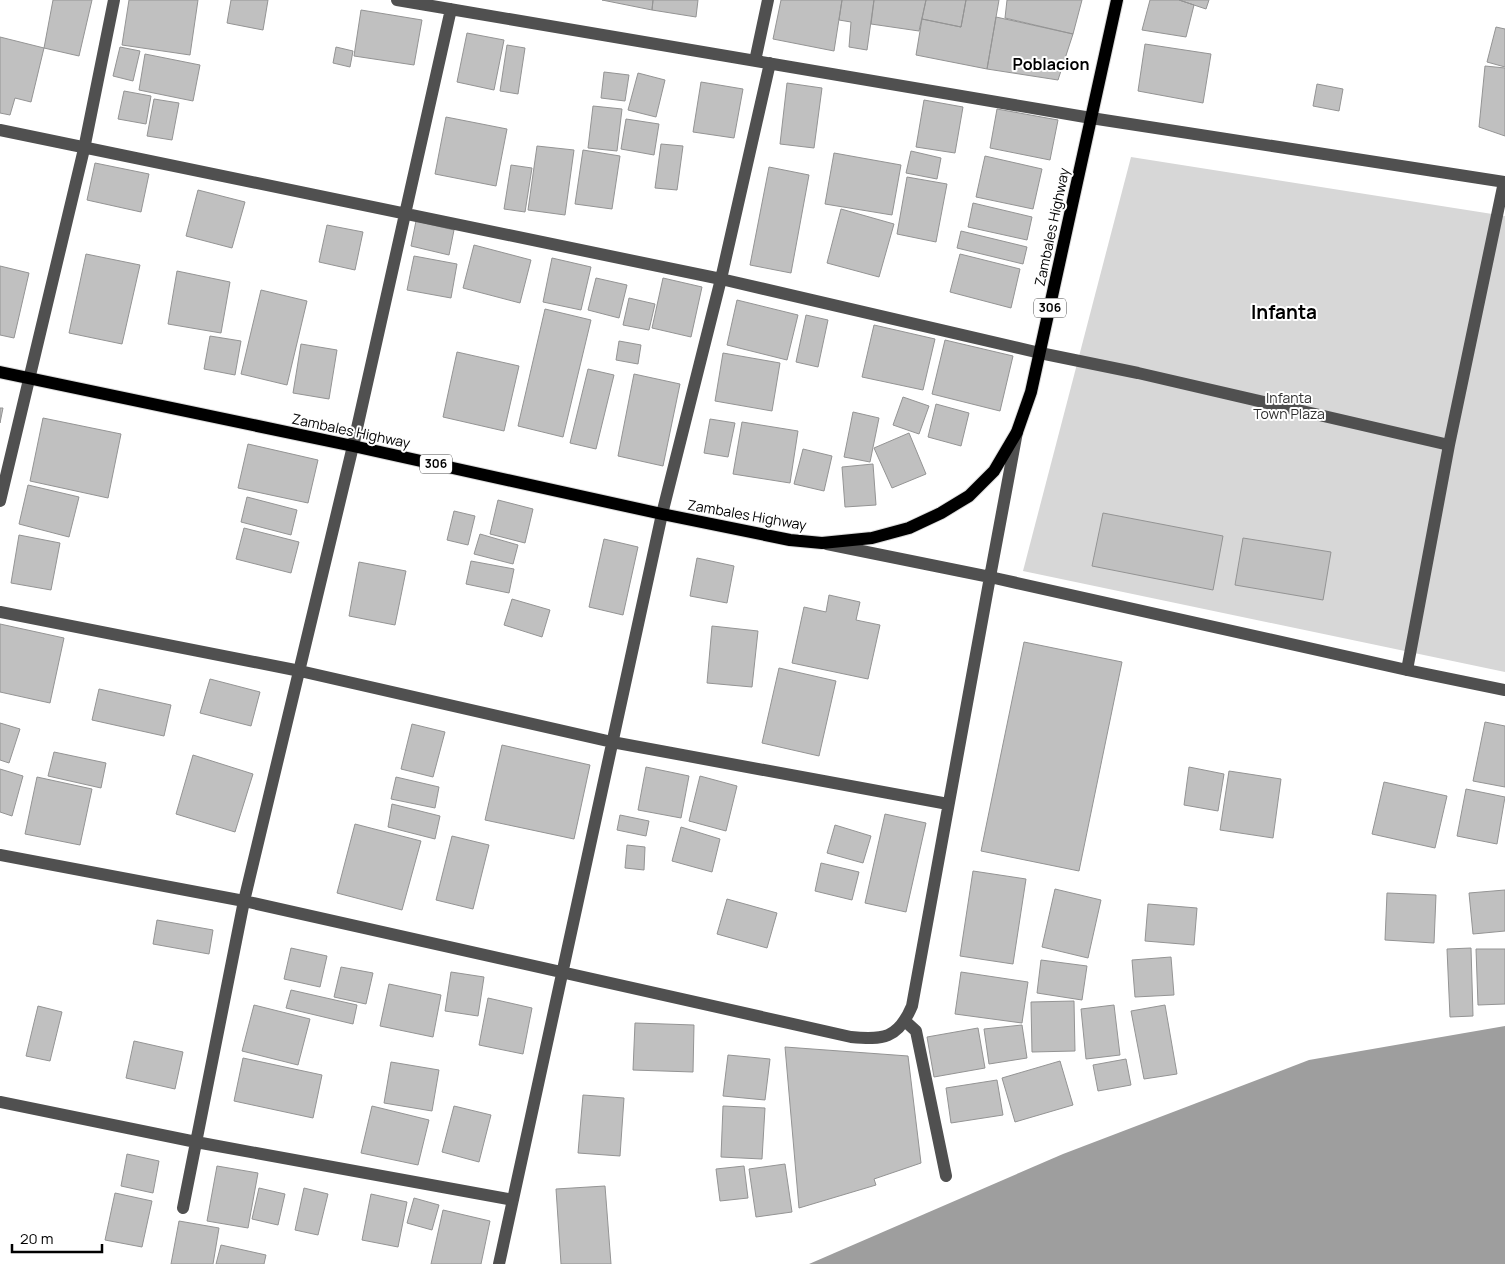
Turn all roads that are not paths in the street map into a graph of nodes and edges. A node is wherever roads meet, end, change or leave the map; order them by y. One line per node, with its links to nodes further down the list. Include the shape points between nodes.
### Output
1 (114, 0): 10 (street)
2 (397, 0): 5 (street)
3 (768, 0): 6 (street)
4 (1117, 0): 8 (main road, Zambales Highway / 306)
5 (451, 9): 6 (street); 12 (street)
6 (755, 61): 7 (street)
7 (770, 63): 8 (street); 13 (street)
8 (1090, 118): 11 (street); 14 (main road, Zambales Highway / 306)
9 (0, 130): 10 (street)
10 (84, 149): 12 (street); 16 (street)
11 (1504, 182): 18 (street)
12 (405, 213): 13 (street); 19 (street)
13 (721, 279): 14 (street); 21 (street)
14 (1040, 353): 17 (main road, Zambales Highway / 306); 18 (street)
15 (0, 372): 16 (main road, Zambales Highway / 306)
16 (30, 379): 19 (main road, Zambales Highway / 306); 20 (street)
17 (1018, 432): 22 (main road, Zambales Highway / 306, via 994,471 969,496 941,513 909,528 872,538); 23 (street)
18 (1449, 445): 25 (street)
19 (353, 446): 21 (main road, Zambales Highway / 306); 26 (street)
20 (0, 501)
21 (662, 514): 22 (main road, Zambales Highway / 306, via 790,540); 28 (street)
22 (822, 543): 23 (street)
23 (990, 577): 25 (street); 29 (street)
24 (0, 612): 26 (street)
25 (1407, 670): 27 (street)
26 (300, 671): 28 (street); 31 (street)
27 (1505, 690)
28 (612, 742): 29 (street); 32 (street)
29 (948, 804): 33 (street, via 912,1006)
30 (0, 855): 31 (street)
31 (244, 901): 32 (street); 35 (street)
32 (563, 972): 33 (street, via 851,1037 875,1039 893,1033); 37 (street)
33 (905, 1021): 36 (street, via 916,1031)
34 (0, 1102): 35 (street)
35 (196, 1142): 37 (street); 38 (street)
36 (946, 1176)
37 (513, 1200): 39 (street)
38 (183, 1208)
39 (499, 1264)

